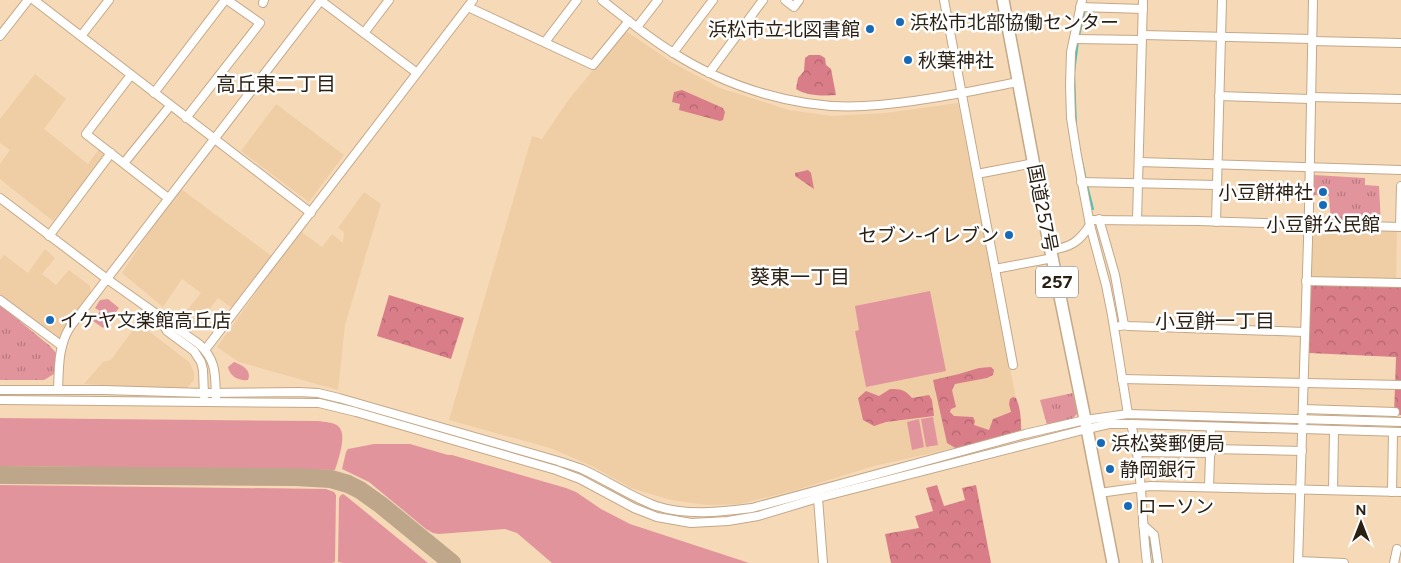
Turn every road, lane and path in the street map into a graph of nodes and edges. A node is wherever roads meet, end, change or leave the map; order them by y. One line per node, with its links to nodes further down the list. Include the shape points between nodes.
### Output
1 (28, 0): 24 (street)
2 (34, 0): 28 (street)
3 (109, 0): 28 (street)
4 (226, 0): 40 (street); 46 (street, via 260,23)
5 (320, 0): 26 (street); 47 (street)
6 (389, 0): 26 (street)
7 (473, 0): 21 (street)
8 (578, 0): 33 (street)
9 (602, 0): 23 (street)
10 (658, 0): 25 (street)
11 (713, 0): 35 (street)
12 (763, 0): 37 (street)
13 (785, 0): 14 (street, via 794,7)
14 (799, 0)
15 (944, 0): 41 (street)
16 (1003, 0): 39 (highway, 国道257号 / 257)
17 (1143, 0): 22 (street)
18 (1222, 0): 30 (street)
19 (1313, 0): 32 (street)
20 (1083, 5): 22 (street); 31 (street)
21 (468, 7): 33 (street); 36 (street)
22 (1143, 9): 29 (street)
23 (629, 20): 25 (street); 33 (street, via 593,65)
24 (3, 26): 27 (street)
25 (637, 27): 35 (street)
26 (364, 33): 36 (street)
27 (0, 36)
28 (81, 36): 38 (street)
29 (1143, 37): 30 (street); 31 (street); 49 (street)
30 (1221, 37): 32 (street); 42 (street)
31 (1077, 39): 56 (street, via 1071,52 1071,118)
32 (1312, 40): 34 (street); 43 (street)
33 (545, 42)
34 (1401, 43)
35 (673, 53): 37 (street)
36 (417, 73): 62 (street)
37 (709, 73): 41 (street, via 776,97 827,105 879,105)
38 (131, 75): 40 (street); 48 (street, via 86,134)
39 (1018, 82): 41 (street); 51 (highway, 国道257号 / 257)
40 (154, 93): 45 (street)
41 (961, 93): 55 (street)
42 (1220, 96): 43 (street); 52 (street)
43 (1311, 98): 44 (street); 53 (street)
44 (1401, 99)
45 (170, 106): 46 (street); 50 (street)
46 (186, 118): 47 (street)
47 (214, 138): 61 (street); 62 (street)
48 (111, 153): 50 (street); 69 (street)
49 (1139, 162): 52 (street); 57 (street)
50 (124, 163): 61 (street)
51 (1034, 164): 55 (street); 70 (highway, 国道257号 / 257)
52 (1218, 164): 53 (street); 58 (street)
53 (1309, 168): 54 (street); 67 (street)
54 (1401, 170)
55 (977, 174): 71 (street)
56 (1085, 182): 57 (street); 66 (street)
57 (1139, 183): 58 (street); 64 (street)
58 (1217, 184): 65 (street)
59 (1401, 186): 68 (street)
60 (0, 198): 69 (street)
61 (168, 198): 72 (street)
62 (311, 213): 81 (street)
63 (1099, 219): 64 (street); 66 (street); 77 (street)
64 (1137, 220): 65 (street)
65 (1216, 222): 67 (street)
66 (1089, 223): 70 (street, via 1074,243); 78 (street)
67 (1308, 224): 68 (street); 73 (street)
68 (1400, 227)
69 (49, 236): 72 (street)
70 (1052, 254): 71 (street); 98 (highway, 国道257号 / 257)
71 (995, 269): 82 (street)
72 (107, 279): 76 (street); 80 (street, via 70,327)
73 (1306, 282): 74 (street); 79 (street)
74 (1401, 283)
75 (0, 300): 80 (street)
76 (159, 317): 81 (street); 88 (street, via 167,331 194,351 201,362)
77 (1124, 325): 78 (street); 79 (street)
78 (1114, 328): 83 (street)
79 (1305, 332): 84 (street)
80 (62, 346): 87 (street)
81 (205, 350): 89 (street, via 214,364)
82 (1013, 365)
83 (1122, 379): 84 (street); 95 (street)
84 (1303, 383): 85 (street); 93 (street)
85 (1401, 385)
86 (0, 390): 87 (street)
87 (58, 390): 88 (street)
88 (204, 393): 89 (street); 91 (street)
89 (216, 393): 92 (street); 114 (street, via 299,392 339,398 558,461 582,469 658,506 689,512 724,512)
90 (0, 400): 91 (street)
91 (205, 402): 92 (street)
92 (216, 402): 114 (street, via 318,404 356,412 556,470 634,508 658,517 691,523 758,516)
93 (1303, 409): 94 (street); 96 (street)
94 (1395, 412)
95 (1128, 414): 96 (street); 98 (street)
96 (1303, 420): 97 (street); 101 (street)
97 (1401, 422)
98 (1086, 424): 99 (street); 113 (highway, 国道257号 / 257); 114 (street)
99 (1131, 424): 100 (street); 106 (street)
100 (1211, 427): 101 (street); 104 (street)
101 (1303, 429): 102 (street); 105 (street)
102 (1334, 430): 103 (street); 110 (street)
103 (1397, 432): 111 (street)
104 (1211, 451): 105 (street); 106 (street); 108 (street)
105 (1302, 451): 109 (street)
106 (1136, 452): 107 (street)
107 (1141, 486): 108 (street); 113 (street); 115 (street)
108 (1209, 487): 109 (street)
109 (1300, 490): 110 (street); 117 (street)
110 (1333, 490): 111 (street)
111 (1392, 492): 112 (street)
112 (1401, 492)
113 (1099, 493): 119 (highway, 国道257号 / 257)
114 (816, 494): 118 (street)
115 (1143, 525): 120 (street); 121 (street, via 1154,535)
116 (1397, 549): 123 (street)
117 (1298, 562): 122 (street)
118 (823, 563)
119 (1113, 563)
120 (1147, 563)
121 (1158, 563)
122 (1344, 563)
123 (1394, 563)

